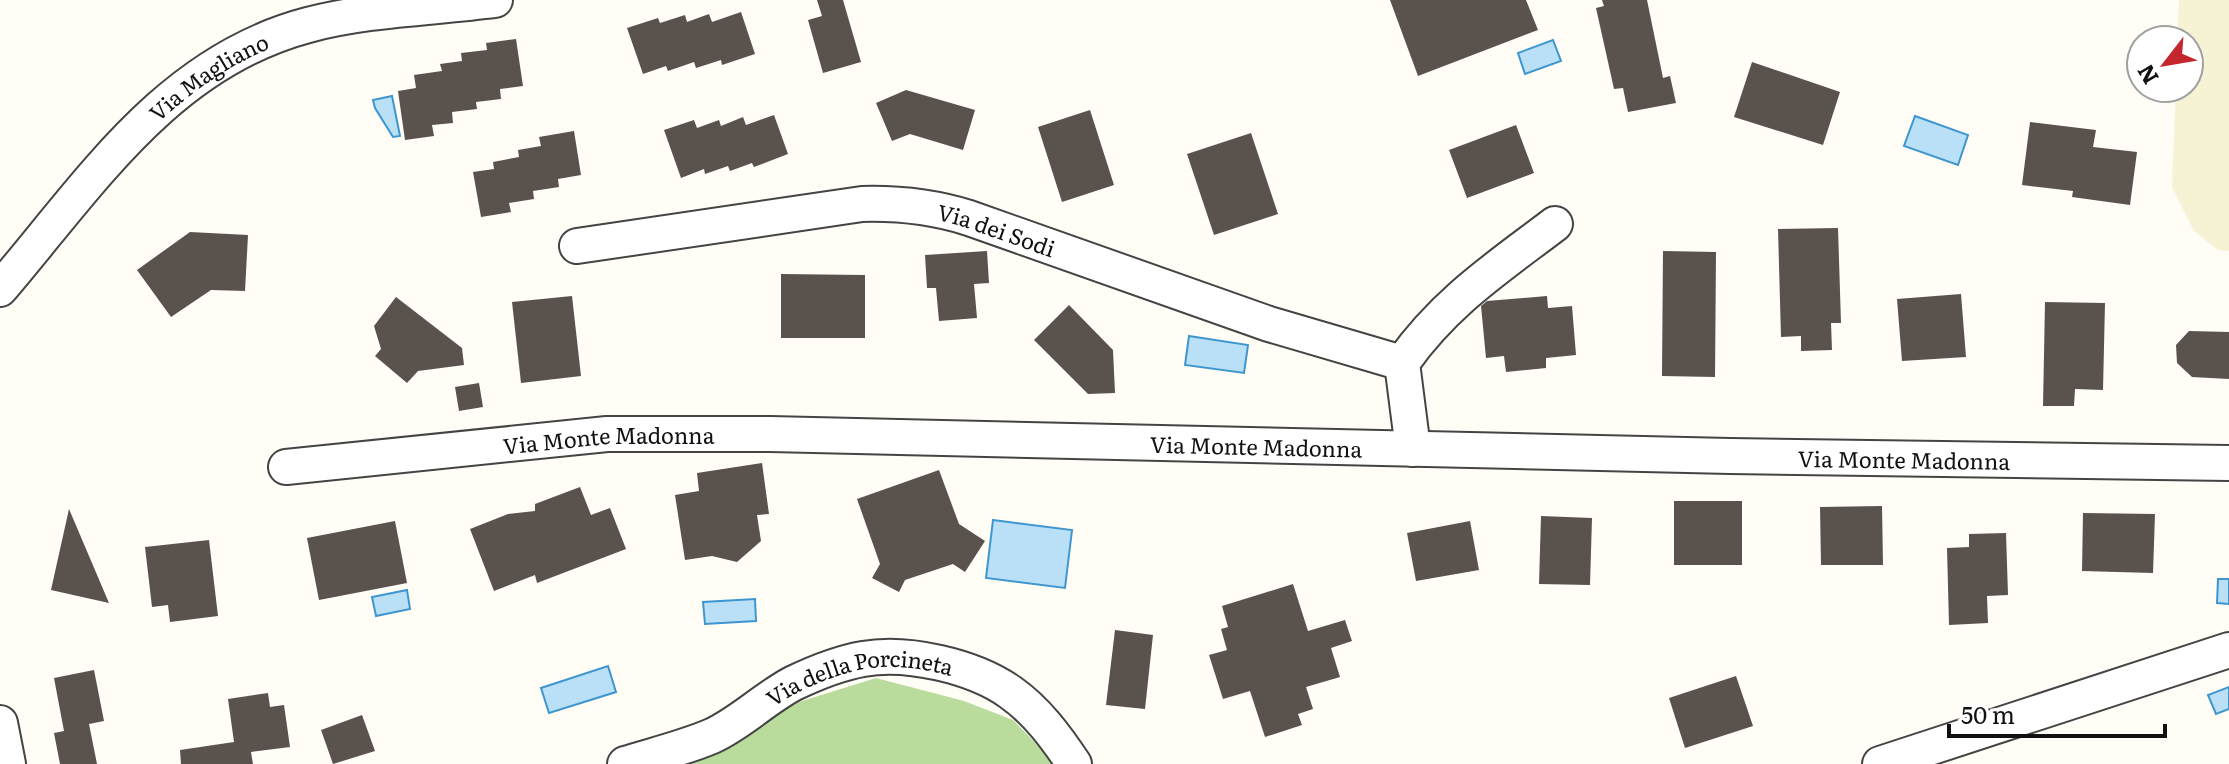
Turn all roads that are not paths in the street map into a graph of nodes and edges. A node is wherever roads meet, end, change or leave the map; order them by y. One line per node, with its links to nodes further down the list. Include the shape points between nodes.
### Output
1 (495, 0): 4 (street, Via Magliano, via 330,19 231,55 149,116)
2 (1555, 224): 5 (street, via 1450,307)
3 (577, 246): 5 (street, Via dei Sodi, via 862,204 932,208 1269,324)
4 (0, 289)
5 (1402, 363): 6 (street)
6 (1413, 449): 7 (street, Via Monte Madonna); 8 (street, Via Monte Madonna, via 607,434)
7 (2229, 463)
8 (286, 467)
9 (2229, 650): 14 (street)
10 (0, 723): 11 (street)
11 (8, 764)
12 (625, 764): 13 (street, Via della Porcineta, via 715,735 806,678 884,657 945,665 994,682 1042,720)
13 (1074, 764)
14 (1880, 764)

